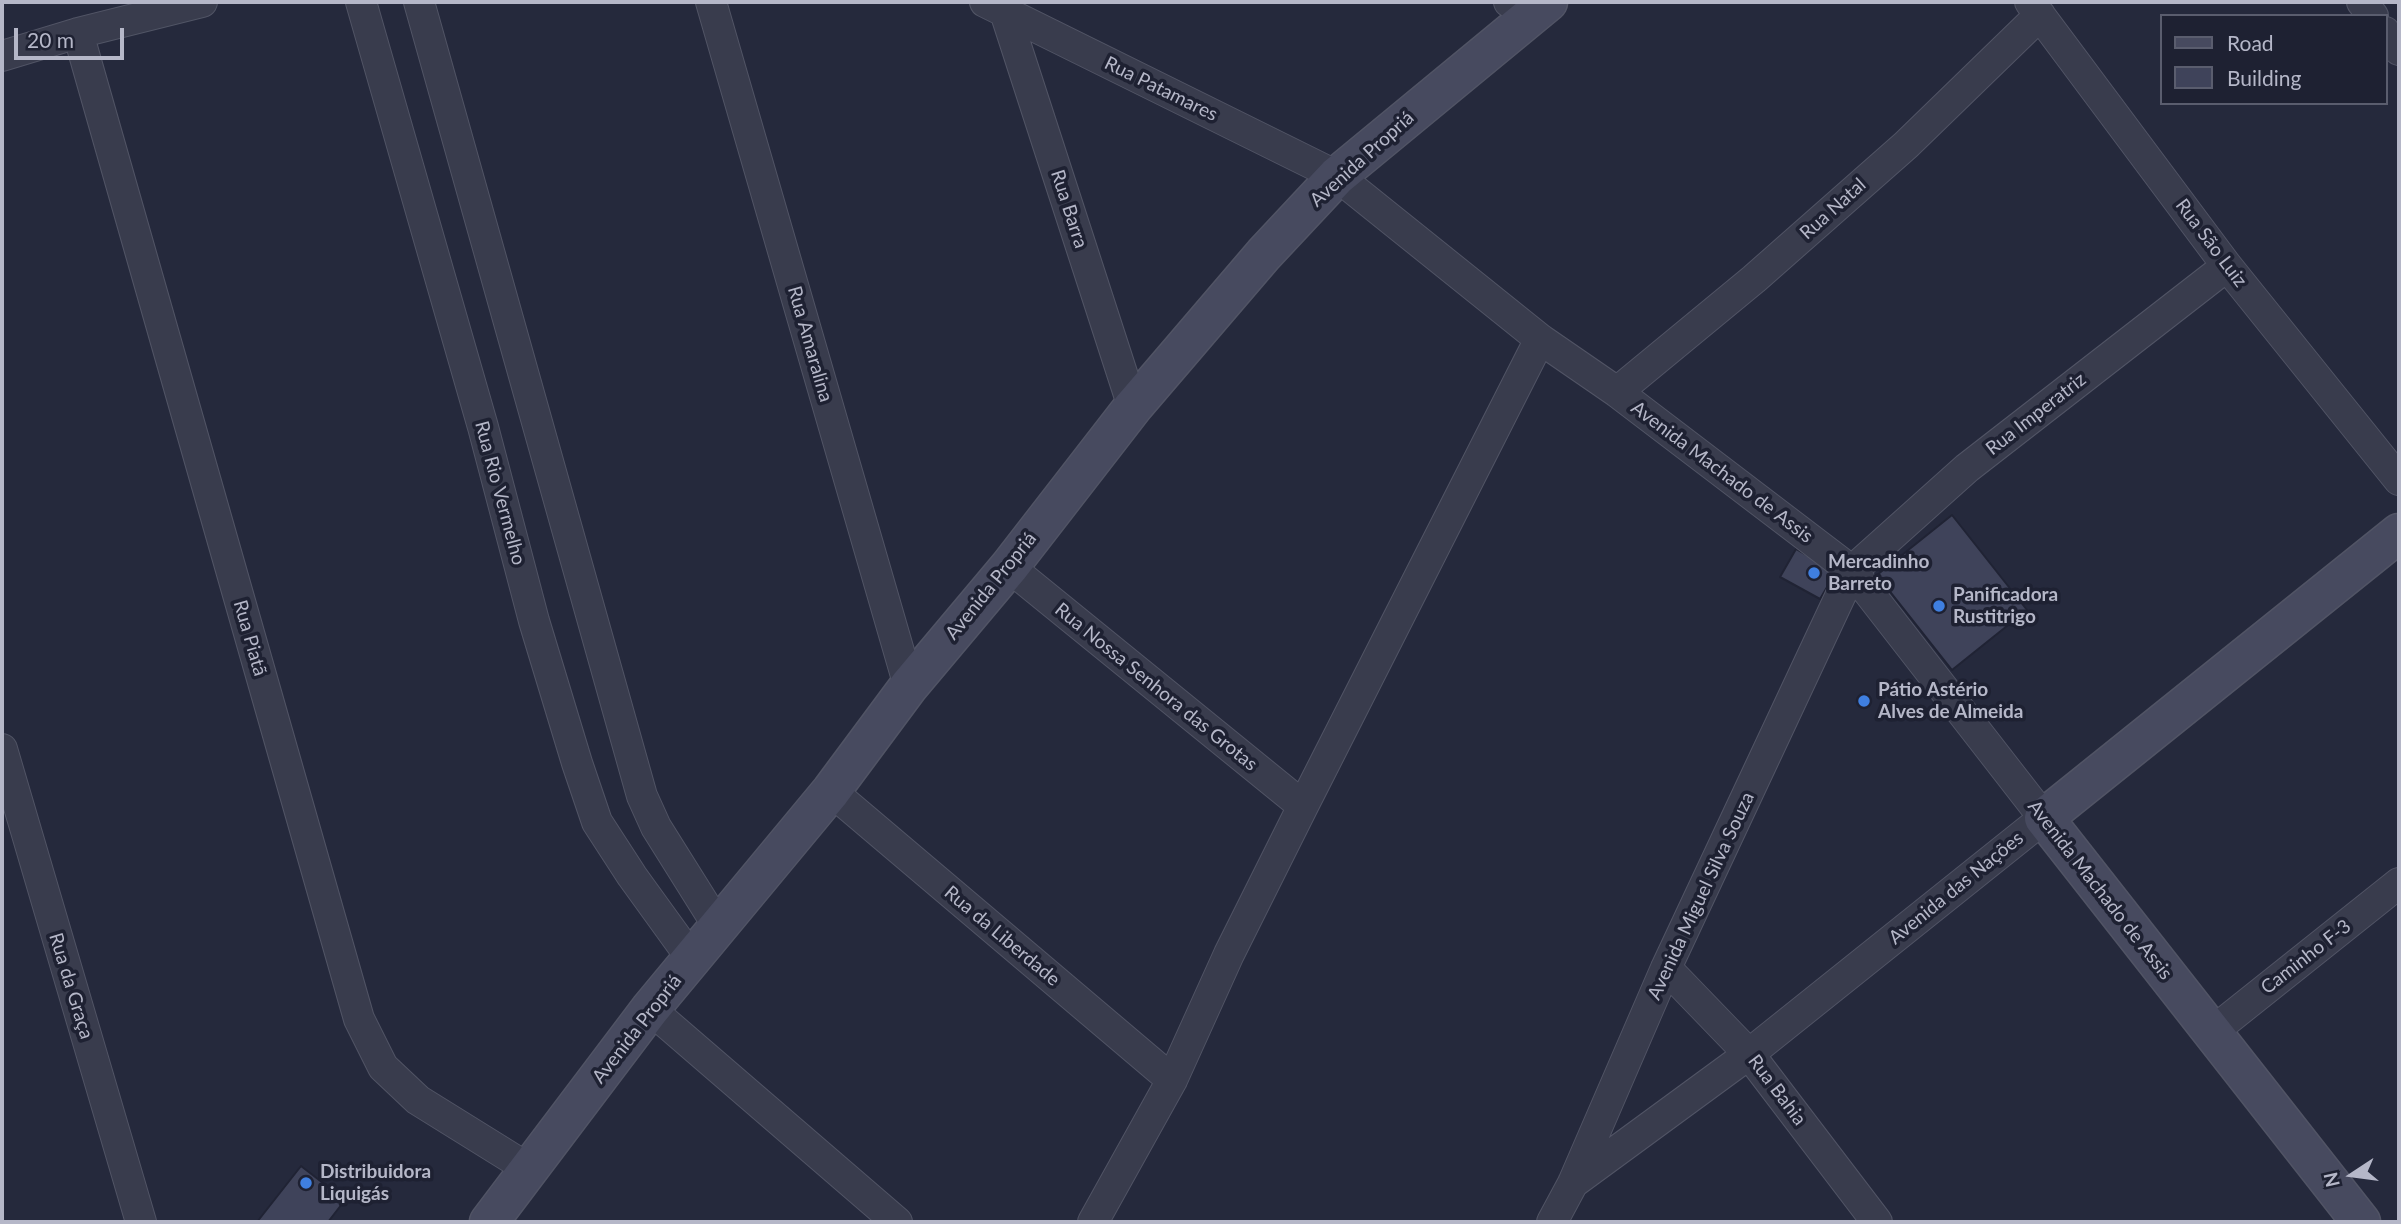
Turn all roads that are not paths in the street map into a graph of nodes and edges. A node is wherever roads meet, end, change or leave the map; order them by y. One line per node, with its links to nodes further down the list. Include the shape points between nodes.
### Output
1 (202, 2): 8 (street)
2 (361, 2): 28 (street, Rua Rio Vermelho, via 534,621 597,822)
3 (419, 2): 27 (street, via 642,796 656,827)
4 (711, 2): 21 (street, Rua Amaralina)
5 (1530, 6): 12 (street, Avenida Propriá)
6 (995, 7): 12 (street, Rua Patamares); 16 (street, Rua Barra)
7 (2035, 8): 13 (street, Rua São Luiz); 15 (street, Rua Natal, via 1906,145)
8 (78, 33): 11 (street); 34 (street, Rua Piatã, via 359,1019 383,1067 418,1100)
9 (2387, 35): 10 (street)
10 (2399, 50)
11 (2, 56)
12 (1337, 176): 14 (street, Avenida Machado de Assis); 16 (street, Avenida Propriá)
13 (2227, 266): 17 (street, Rua São Luiz); 20 (street, Rua Imperatriz, via 1968,468)
14 (1540, 339): 15 (street, Avenida Machado de Assis); 24 (street)
15 (1617, 392): 20 (street, Avenida Machado de Assis)
16 (1133, 407): 19 (street, Avenida Propriá)
17 (2399, 480)
18 (2399, 533): 25 (street, Avenida das Nações)
19 (1009, 567): 21 (street, Avenida Propriá); 24 (street, Rua Nossa Senhora das Grotas)
20 (1852, 571): 25 (street, Avenida Machado de Assis); 29 (street, Avenida Miguel Silva Souza)
21 (909, 686): 23 (street, Avenida Propriá)
22 (2, 749): 37 (street, Rua da Graça)
23 (831, 791): 27 (street, Avenida Propriá); 33 (street, Rua da Liberdade)
24 (1303, 806): 33 (street)
25 (2044, 818): 31 (street, Avenida Machado de Assis); 32 (street, Avenida das Nações)
26 (2399, 883): 31 (street, Caminho F-3)
27 (719, 926): 28 (street, Avenida Propriá)
28 (692, 959): 30 (street, Avenida Propriá)
29 (1666, 968): 32 (street, Rua Bahia); 35 (street, Avenida Miguel Silva Souza)
30 (650, 1009): 34 (street, Avenida Propriá); 38 (street)
31 (2212, 1032): 42 (street, Avenida Machado de Assis)
32 (1749, 1054): 35 (street, Avenida das Nações); 41 (street, Rua Bahia)
33 (1172, 1080): 39 (street)
34 (529, 1169): 36 (street, Avenida Propriá)
35 (1573, 1183): 40 (street, Avenida Miguel Silva Souza)
36 (492, 1221)
37 (141, 1222)
38 (897, 1222)
39 (1093, 1222)
40 (1552, 1222)
41 (1877, 1222)
42 (2361, 1222)

